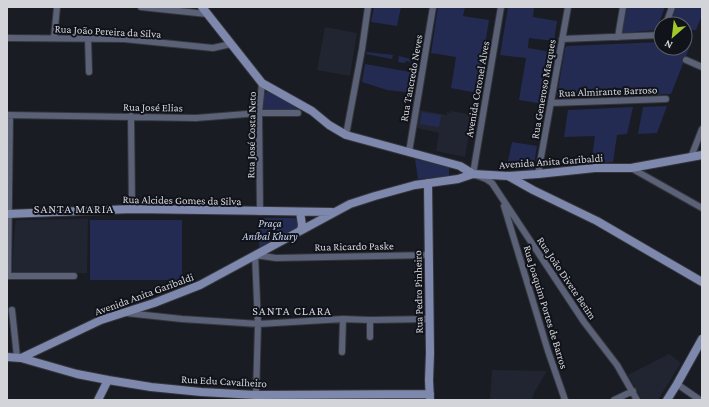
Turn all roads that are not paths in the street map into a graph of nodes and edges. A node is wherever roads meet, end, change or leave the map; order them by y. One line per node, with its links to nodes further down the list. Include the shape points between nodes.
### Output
1 (57, 7): 12 (street)
2 (368, 7): 27 (street)
3 (434, 7): 28 (street, Rua Tancredo Neves)
4 (501, 7): 33 (street, Avenida Coronel Alves)
5 (568, 7): 14 (street, Rua Generoso Marques)
6 (623, 7): 10 (street)
7 (141, 8): 8 (street)
8 (205, 10): 15 (street)
9 (653, 35): 10 (street)
10 (618, 36): 14 (street)
11 (7, 38): 12 (street, Rua João Pereira da Silva)
12 (54, 38): 13 (street, Rua João Pereira da Silva)
13 (88, 39): 15 (street, Rua João Pereira da Silva, via 124,39 213,48); 18 (street)
14 (562, 39): 21 (street, Rua Generoso Marques)
15 (231, 44): 19 (street)
16 (686, 60): 17 (street)
17 (702, 67)
18 (89, 72)
19 (262, 83): 22 (street, Rua José Costa Neto); 27 (street, via 312,111)
20 (666, 99): 21 (street, Rua Almirante Barroso)
21 (551, 103): 34 (street, Rua Generoso Marques)
22 (259, 113): 23 (street, Rua José Elias); 25 (street, Rua José Elias, via 196,118); 42 (street, Rua José Costa Neto)
23 (298, 113)
24 (9, 115): 25 (street, Rua José Elias); 45 (street)
25 (131, 116): 41 (street)
26 (702, 129): 30 (street)
27 (346, 135): 28 (street)
28 (409, 152): 31 (street)
29 (702, 155): 30 (street, Avenida Anita Garibaldi)
30 (691, 158): 32 (street, Avenida Anita Garibaldi)
31 (451, 164): 33 (street); 36 (street, via 458,172)
32 (631, 168): 34 (street, Avenida Anita Garibaldi, via 595,168); 40 (street)
33 (473, 174): 35 (street, Avenida Anita Garibaldi); 36 (street, Avenida Anita Garibaldi); 39 (street, Rua João Divete Betim, via 492,184)
34 (538, 174): 35 (street, Avenida Anita Garibaldi); 38 (street, via 531,181)
35 (508, 176): 38 (street)
36 (449, 179): 37 (street, Avenida Anita Garibaldi)
37 (428, 183): 44 (street, Avenida Anita Garibaldi, via 376,196); 48 (street, Rua Pedro Pinheiro)
38 (533, 190): 51 (street, via 597,221)
39 (500, 197): 69 (street, Rua João Divete Betim, via 584,322 617,364); 74 (street, Rua Joaquim Portes de Barros)
40 (702, 208)
41 (132, 209): 42 (street, Rua Alcides Gomes da Silva); 45 (street, Rua Alcides Gomes da Silva)
42 (260, 212): 43 (street, Rua Alcides Gomes da Silva)
43 (300, 212): 44 (street, Rua Alcides Gomes da Silva); 46 (street)
44 (333, 212): 46 (street, Avenida Anita Garibaldi)
45 (7, 214): 49 (street)
46 (301, 230): 47 (street, Avenida Anita Garibaldi)
47 (255, 255): 48 (street, Rua Ricardo Paske, via 276,258); 52 (street, Avenida Anita Garibaldi, via 200,285); 59 (street)
48 (429, 255): 57 (street, Rua Pedro Pinheiro)
49 (7, 276): 50 (street)
50 (74, 276)
51 (702, 282)
52 (154, 303): 54 (street, Avenida Anita Garibaldi); 55 (street, via 150,310)
53 (12, 310): 65 (street)
54 (125, 313): 55 (street); 62 (street, Avenida Anita Garibaldi, via 101,320)
55 (156, 317): 59 (street)
56 (343, 319): 58 (street); 59 (street); 63 (street)
57 (429, 319): 58 (street); 72 (street, Rua Pedro Pinheiro)
58 (370, 320): 60 (street)
59 (258, 324): 70 (street)
60 (370, 338)
61 (702, 339): 68 (street)
62 (43, 348): 65 (street, Avenida Anita Garibaldi); 66 (street, via 41,359)
63 (342, 352)
64 (7, 357): 65 (street, Avenida Anita Garibaldi)
65 (19, 358): 66 (street, Rua Edu Cavalheiro)
66 (49, 366): 67 (street, Rua Edu Cavalheiro)
67 (108, 380): 70 (street, Rua Edu Cavalheiro, via 151,387); 73 (street)
68 (677, 384): 77 (street); 78 (street)
69 (633, 391): 75 (street); 76 (street, Rua João Divete Betim)
70 (256, 395): 71 (street, Rua Edu Cavalheiro)
71 (312, 397): 72 (street, Rua Edu Cavalheiro)
72 (430, 397)
73 (98, 400)
74 (565, 400)
75 (614, 400)
76 (637, 400)
77 (666, 400)
78 (700, 400)

